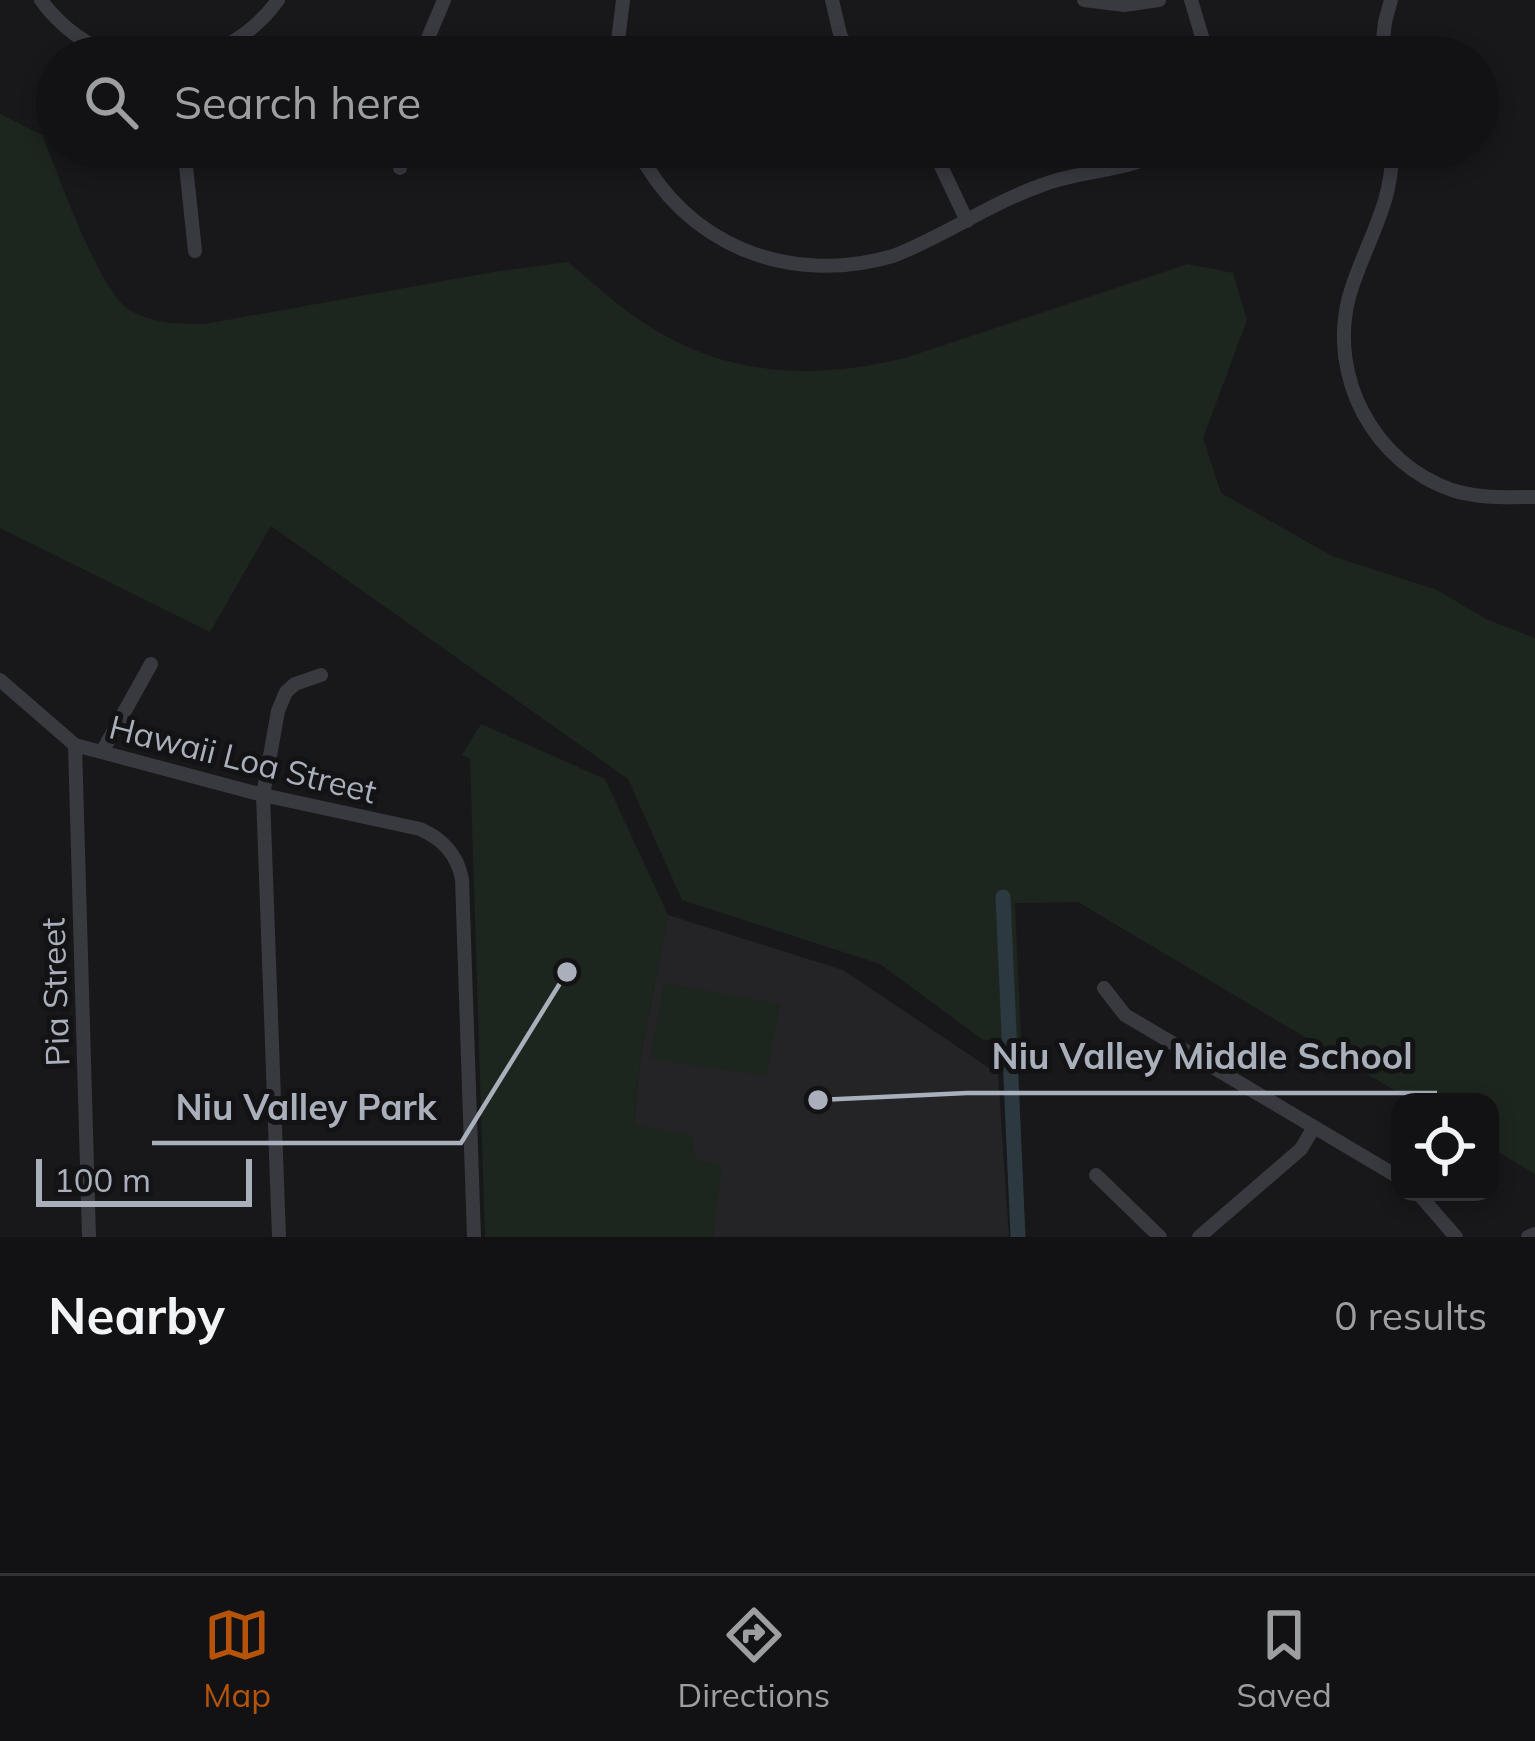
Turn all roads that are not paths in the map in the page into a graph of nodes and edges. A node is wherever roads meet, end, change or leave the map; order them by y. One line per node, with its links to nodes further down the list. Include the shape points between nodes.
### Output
1 (41, 0): 10 (street)
2 (444, 0): 12 (street)
3 (623, 0): 13 (street)
4 (832, 0): 14 (street)
5 (1084, 0): 6 (street)
6 (1159, 0)
7 (1191, 0): 15 (street)
8 (1391, 0): 16 (street)
9 (272, 2): 11 (street)
10 (76, 36)
11 (244, 36)
12 (429, 36)
13 (619, 36)
14 (842, 36)
15 (1204, 36)
16 (1383, 36)
17 (186, 168): 23 (street)
18 (649, 168): 22 (street, via 693,220 788,264 872,262)
19 (942, 168): 22 (street)
20 (1112, 168): 22 (street, via 1040,185)
21 (1391, 168): 24 (street, via 1389,194 1346,310 1346,362 1361,411 1420,476 1470,495)
22 (967, 221)
23 (195, 251)
24 (1535, 497)
25 (151, 664): 29 (street)
26 (321, 676): 30 (street, via 286,692)
27 (0, 680): 28 (street, Hawaii Loa Street)
28 (75, 745): 29 (street, Hawaii Loa Street); 36 (street, Pia Street)
29 (102, 752): 30 (street, Hawaii Loa Street)
30 (263, 795): 37 (street); 38 (street, Hawaii Loa Street, via 413,827 433,834 456,858)
31 (1104, 988): 32 (street, via 1125,1015)
32 (1315, 1127): 33 (street); 40 (street, via 1301,1149)
33 (1391, 1173)
34 (1096, 1175): 39 (street)
35 (1425, 1201): 41 (street)
36 (89, 1237)
37 (279, 1237)
38 (474, 1237)
39 (1160, 1237)
40 (1199, 1237)
41 (1456, 1237)

